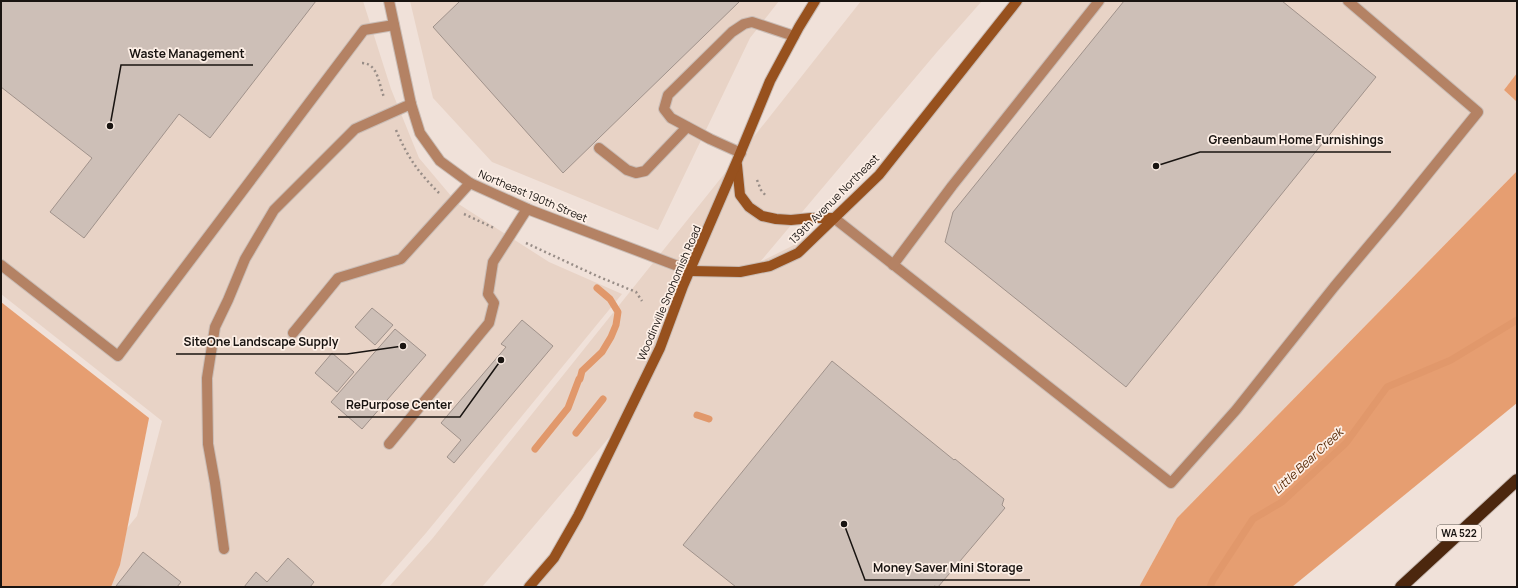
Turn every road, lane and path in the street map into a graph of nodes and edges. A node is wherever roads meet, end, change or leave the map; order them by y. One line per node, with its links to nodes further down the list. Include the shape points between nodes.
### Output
1 (389, 1): 6 (street, Northeast 190th Street)
2 (815, 1): 7 (main road, Woodinville Snohomish Road)
3 (1017, 1): 16 (main road, 139th Avenue Northeast, via 879,175)
4 (1099, 1): 18 (street, via 952,186)
5 (1348, 1): 18 (street, via 1478,112 1236,410 1171,483)
6 (394, 25): 8 (street, Northeast 190th Street); 17 (street, via 364,30 118,356)
7 (794, 36): 9 (street, via 752,22 732,32 668,95 664,109 671,118); 11 (main road, Woodinville Snohomish Road, via 770,81)
8 (411, 104): 13 (street, Northeast 190th Street, via 420,133 440,161); 23 (street, via 355,129 274,210 245,259 215,327 207,378 208,444)
9 (687, 127): 10 (street, via 645,171 636,174); 11 (street)
10 (599, 148)
11 (739, 157): 16 (main road, via 740,195 749,207 762,216 791,220); 19 (main road, Woodinville Snohomish Road)
12 (756, 177): 14 (path, via 761,190)
13 (470, 184): 15 (street, Northeast 190th Street); 20 (street, via 401,259 338,278)
14 (770, 199)
15 (527, 209): 19 (street, Northeast 190th Street); 21 (street, via 493,262 488,294 494,303 489,323)
16 (834, 218): 18 (street); 19 (main road, 139th Avenue Northeast, via 798,253 770,266 740,272)
17 (1, 265)
18 (893, 265)
19 (691, 271): 24 (main road, Woodinville Snohomish Road, via 660,348 578,516 554,558)
20 (293, 333)
21 (389, 444)
22 (1517, 480): 25 (highway, WA 522)
23 (224, 549)
24 (529, 587)
25 (1401, 587)

